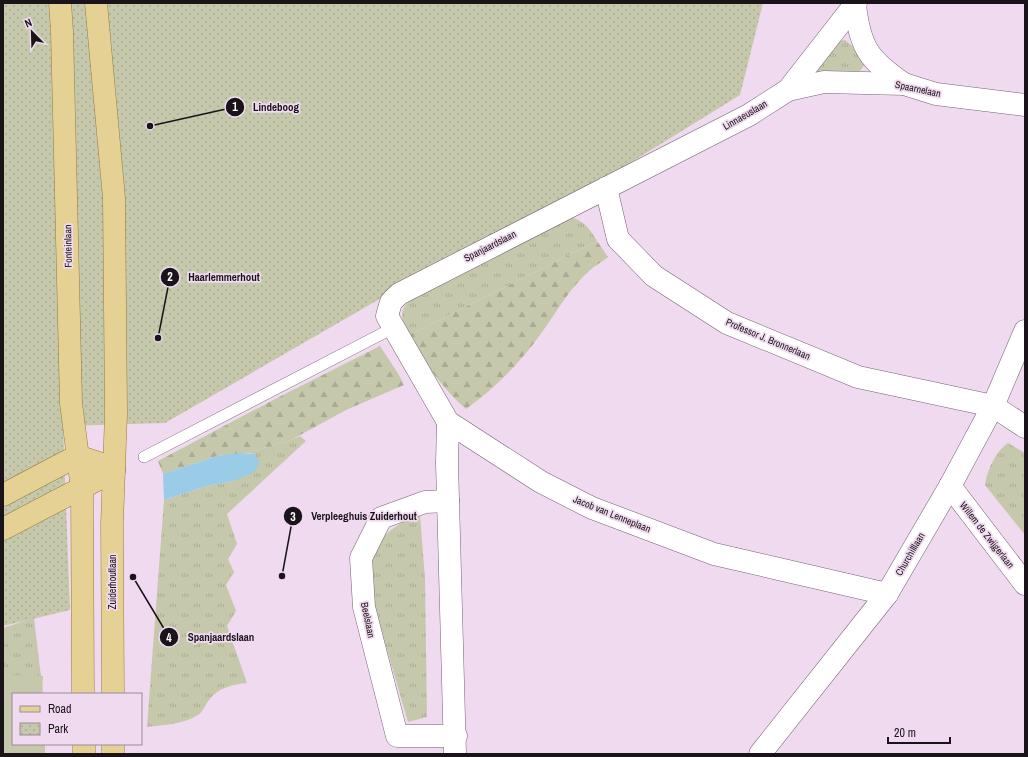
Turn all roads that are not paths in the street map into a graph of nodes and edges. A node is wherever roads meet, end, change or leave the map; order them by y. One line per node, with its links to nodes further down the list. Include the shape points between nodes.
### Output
1 (60, 3): 13 (main road, Fonteinlaan, via 72,402)
2 (96, 3): 15 (main road, via 114,198)
3 (856, 4): 4 (street, Linnaeuslaan, via 858,29 866,51 882,69); 5 (street, Linnaeuslaan)
4 (904, 84): 5 (street, Spaarnelaan, via 824,82); 6 (street, Spaarnelaan, via 936,94)
5 (788, 90): 7 (street, Linnaeuslaan, via 749,115)
6 (1025, 105)
7 (606, 188): 8 (street, Spanjaardslaan, via 398,294 391,302); 10 (street, Professor J. Bronnerlaan, via 618,239 654,276 727,323 858,377)
8 (390, 322): 11 (street, Jacob van Lenneplaan); 14 (lane)
9 (1025, 331): 10 (street, Churchilllaan)
10 (993, 406): 12 (street); 16 (street, Churchilllaan)
11 (448, 422): 19 (street, Beelslaan); 22 (street, Jacob van Lenneplaan, via 541,482 592,508 714,554)
12 (1025, 427)
13 (77, 456): 15 (main road); 17 (main road, Fonteinlaan); 18 (main road)
14 (144, 457)
15 (114, 469): 17 (main road); 24 (main road, Zuiderhoutlaan)
16 (950, 486): 21 (street, Willem de Zwijgerlaan); 22 (street, Churchilllaan)
17 (82, 489): 20 (main road); 23 (main road)
18 (3, 495)
19 (448, 501): 25 (street, Beelslaan); 25 (street, Beelslaan, via 425,502 380,518 361,558 364,607 397,736)
20 (3, 528)
21 (1025, 584)
22 (887, 594): 26 (street, Churchilllaan)
23 (83, 693)
24 (113, 693)
25 (456, 745)
26 (760, 754)

